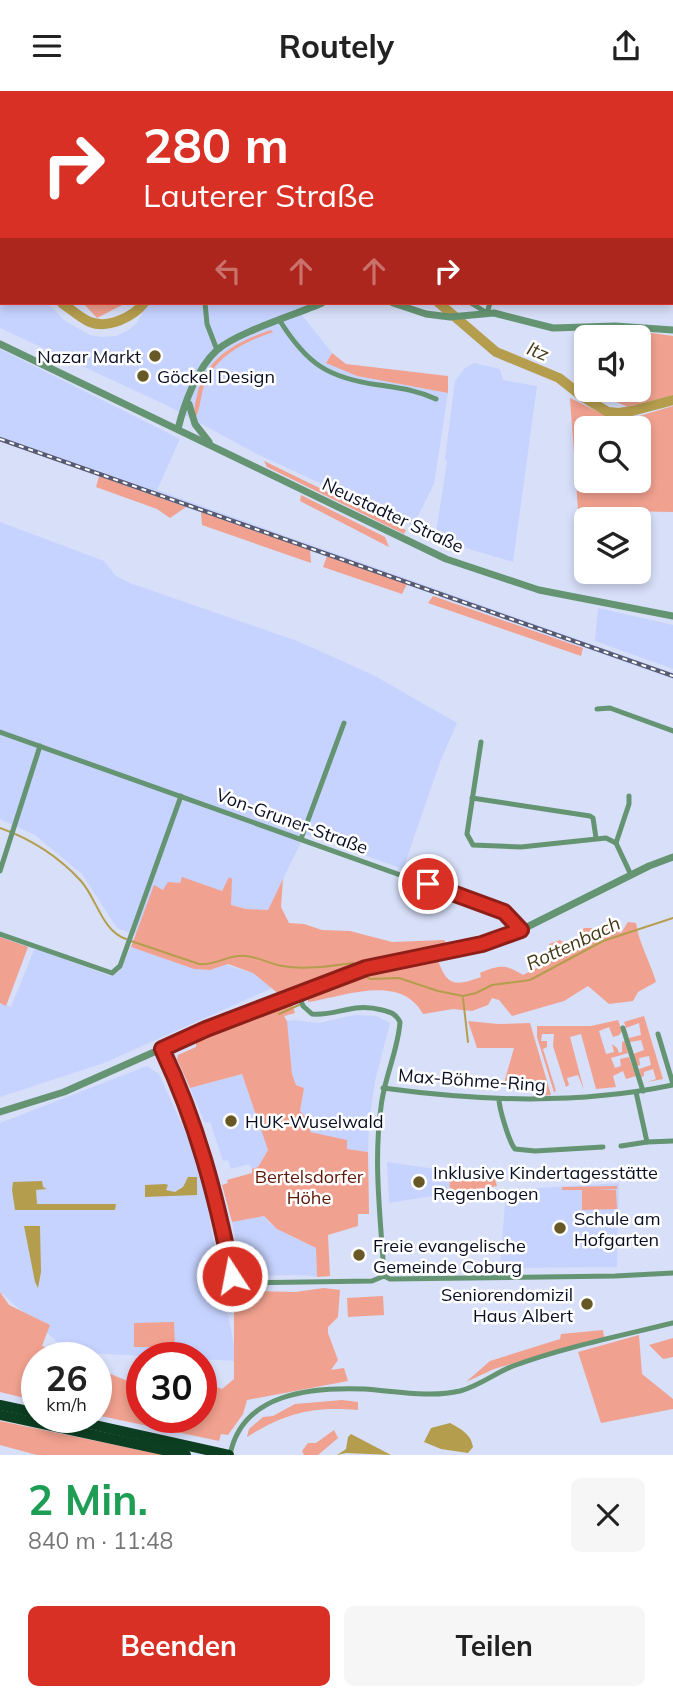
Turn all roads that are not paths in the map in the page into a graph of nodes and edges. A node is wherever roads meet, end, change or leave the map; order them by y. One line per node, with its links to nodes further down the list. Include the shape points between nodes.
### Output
1 (205, 305): 10 (street)
2 (317, 305): 7 (street)
3 (398, 305): 6 (street, via 439,316)
4 (474, 305): 6 (street)
5 (489, 305): 6 (street)
6 (487, 313): 8 (street, via 554,328)
7 (280, 321): 10 (street); 11 (street, via 296,347 321,369)
8 (673, 330)
9 (0, 344): 13 (street, Neustadter Straße)
10 (217, 350): 12 (street)
11 (436, 399)
12 (188, 400): 13 (street); 14 (street, via 195,424)
13 (178, 429): 14 (street, Neustadter Straße)
14 (214, 447): 15 (street, Neustadter Straße, via 491,576)
15 (673, 616)
16 (597, 709): 18 (street, via 610,708)
17 (344, 723): 26 (street)
18 (673, 731)
19 (0, 732): 21 (street, Von-Gruner-Straße)
20 (481, 742): 24 (street)
21 (43, 747): 22 (street, Von-Gruner-Straße); 29 (street)
22 (181, 796): 26 (street, Von-Gruner-Straße); 32 (street, via 117,971)
23 (629, 796): 27 (street)
24 (472, 798): 25 (street, via 590,816); 25 (street, via 467,834 475,846 521,848)
25 (596, 838): 27 (street)
26 (302, 839): 31 (street, Von-Gruner-Straße, via 504,912)
27 (616, 843): 30 (street)
28 (673, 857): 30 (street)
29 (0, 871)
30 (631, 875): 31 (street)
31 (521, 930): 33 (street, via 482,944 366,968)
32 (0, 934)
33 (298, 993): 36 (street); 38 (street, Max-Böhme-Ring, via 312,1014 366,1006 397,1016 399,1032)
34 (622, 1028): 39 (street)
35 (657, 1034): 37 (street, Max-Böhme-Ring)
36 (162, 1049): 41 (street, via 64,1092); 47 (street, via 208,1167 233,1280 334,1282)
37 (673, 1084): 39 (street, Max-Böhme-Ring)
38 (383, 1088): 40 (street, Max-Böhme-Ring); 47 (street, Max-Böhme-Ring, via 377,1159)
39 (639, 1092): 40 (street, Max-Böhme-Ring); 43 (street)
40 (499, 1099): 45 (street, via 515,1149)
41 (0, 1112)
42 (673, 1141): 43 (street)
43 (647, 1142): 44 (street)
44 (621, 1146)
45 (603, 1147)
46 (673, 1273): 47 (street, via 463,1279)
47 (384, 1276)
48 (673, 1323): 54 (street, via 533,1360 461,1391 351,1389 275,1400 247,1418)
49 (0, 1405): 50 (highway)
50 (21, 1410)
51 (0, 1415): 53 (highway)
52 (112, 1429): 54 (highway)
53 (186, 1455)
54 (230, 1455)

